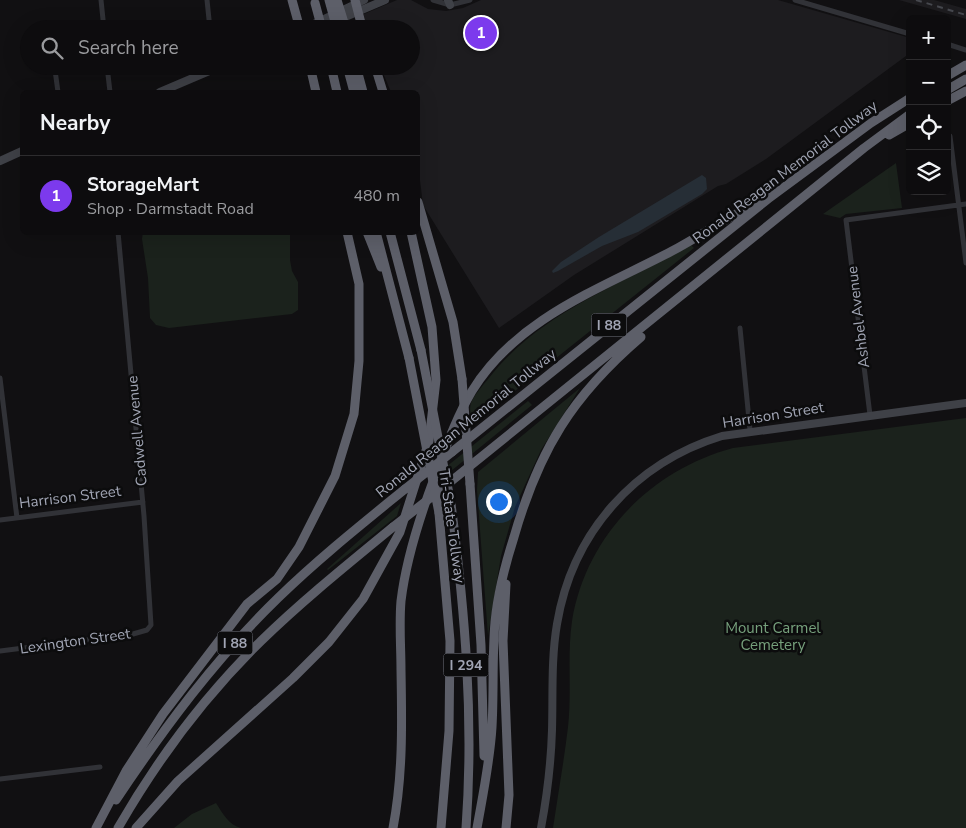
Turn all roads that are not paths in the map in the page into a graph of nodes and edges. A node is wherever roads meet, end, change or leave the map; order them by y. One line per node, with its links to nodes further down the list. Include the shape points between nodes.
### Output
1 (101, 0): 14 (street)
2 (207, 0): 15 (street)
3 (292, 0): 16 (highway)
4 (329, 0): 19 (highway, bridge)
5 (337, 0): 21 (highway, bridge)
6 (354, 0): 22 (highway, bridge)
7 (364, 0): 18 (main road)
8 (384, 0): 20 (main road)
9 (433, 0): 13 (street)
10 (470, 0): 13 (street)
11 (795, 0): 23 (street)
12 (314, 2): 17 (highway, bridge)
13 (449, 3)
14 (103, 20)
15 (209, 20)
16 (298, 20)
17 (319, 20)
18 (321, 20)
19 (335, 20)
20 (338, 20)
21 (343, 20)
22 (360, 20)
23 (906, 33)
24 (951, 45): 25 (street)
25 (966, 50)
26 (966, 65): 27 (highway)
27 (951, 74)
28 (56, 75): 39 (street)
29 (109, 75): 40 (street)
30 (198, 75): 41 (main road)
31 (312, 75): 42 (highway)
32 (333, 75): 43 (highway)
33 (349, 75): 44 (highway)
34 (359, 75): 45 (highway)
35 (374, 75): 46 (highway)
36 (376, 75): 47 (highway)
37 (966, 78): 38 (highway)
38 (951, 87)
39 (58, 90)
40 (110, 90)
41 (164, 90)
42 (316, 90)
43 (337, 90)
44 (353, 90)
45 (363, 90)
46 (377, 90)
47 (382, 90)
48 (966, 91): 49 (highway)
49 (951, 99)
50 (906, 101): 57 (highway, Ronald Reagan Memorial Tollway / I 88)
51 (906, 117): 54 (highway, Ronald Reagan Memorial Tollway / I 88)
52 (906, 124): 54 (highway)
53 (951, 144): 59 (street)
54 (864, 148): 71 (highway, Ronald Reagan Memorial Tollway / I 88)
55 (20, 153): 56 (main road)
56 (0, 161)
57 (768, 199): 86 (highway, Ronald Reagan Memorial Tollway / I 88, bridge, via 300,577 231,647 169,723); 89 (highway, via 554,312 513,343 472,392 455,424 420,515 404,580 401,733 398,800)
58 (966, 204): 59 (street)
59 (959, 205): 68 (street); 75 (street, Ashbel Avenue, via 846,220)
60 (420, 209): 85 (highway, bridge, via 454,322 462,379 484,714)
61 (118, 235): 77 (street, Cadwell Avenue)
62 (348, 235): 86 (highway, via 359,284 359,361 354,414 335,476 298,548 277,579 247,604 164,714 126,772)
63 (368, 235): 70 (highway)
64 (377, 235): 70 (highway, Tri-State Tollway / I 294)
65 (391, 235): 91 (highway, Tri-State Tollway / I 294, bridge, via 421,350 451,504 460,574 468,691)
66 (406, 235): 69 (highway)
67 (412, 235): 69 (highway)
68 (966, 263)
69 (422, 281): 88 (highway, via 436,352 435,401 420,472 400,532 388,556 363,599 329,642 178,782)
70 (393, 293): 90 (highway, Tri-State Tollway / I 294, bridge, via 439,513 450,641 449,730)
71 (680, 297): 80 (highway, via 657,323 608,367 568,414 534,476); 87 (highway, Ronald Reagan Memorial Tollway / I 88, bridge, via 393,527 286,618 229,675 172,745)
72 (740, 328): 76 (street)
73 (0, 378): 78 (street)
74 (966, 403): 75 (main road, Harrison Street)
75 (870, 415): 76 (main road, Harrison Street)
76 (750, 430): 94 (main road, Harrison Street, via 699,444 667,459 649,472 619,497 601,518 576,559 556,626 550,762)
77 (143, 502): 78 (street, Harrison Street); 81 (street, Cadwell Avenue, via 152,619)
78 (18, 518): 79 (street, Harrison Street)
79 (0, 520)
80 (512, 542): 85 (highway, via 495,623 490,750); 93 (highway, via 504,625 509,795)
81 (149, 629): 82 (street, Lexington Street, via 133,634)
82 (0, 651)
83 (100, 767): 84 (street)
84 (0, 780)
85 (482, 803): 92 (highway)
86 (97, 828)
87 (118, 828)
88 (136, 828)
89 (393, 828)
90 (441, 828)
91 (466, 828)
92 (477, 828)
93 (506, 828)
94 (541, 828)

